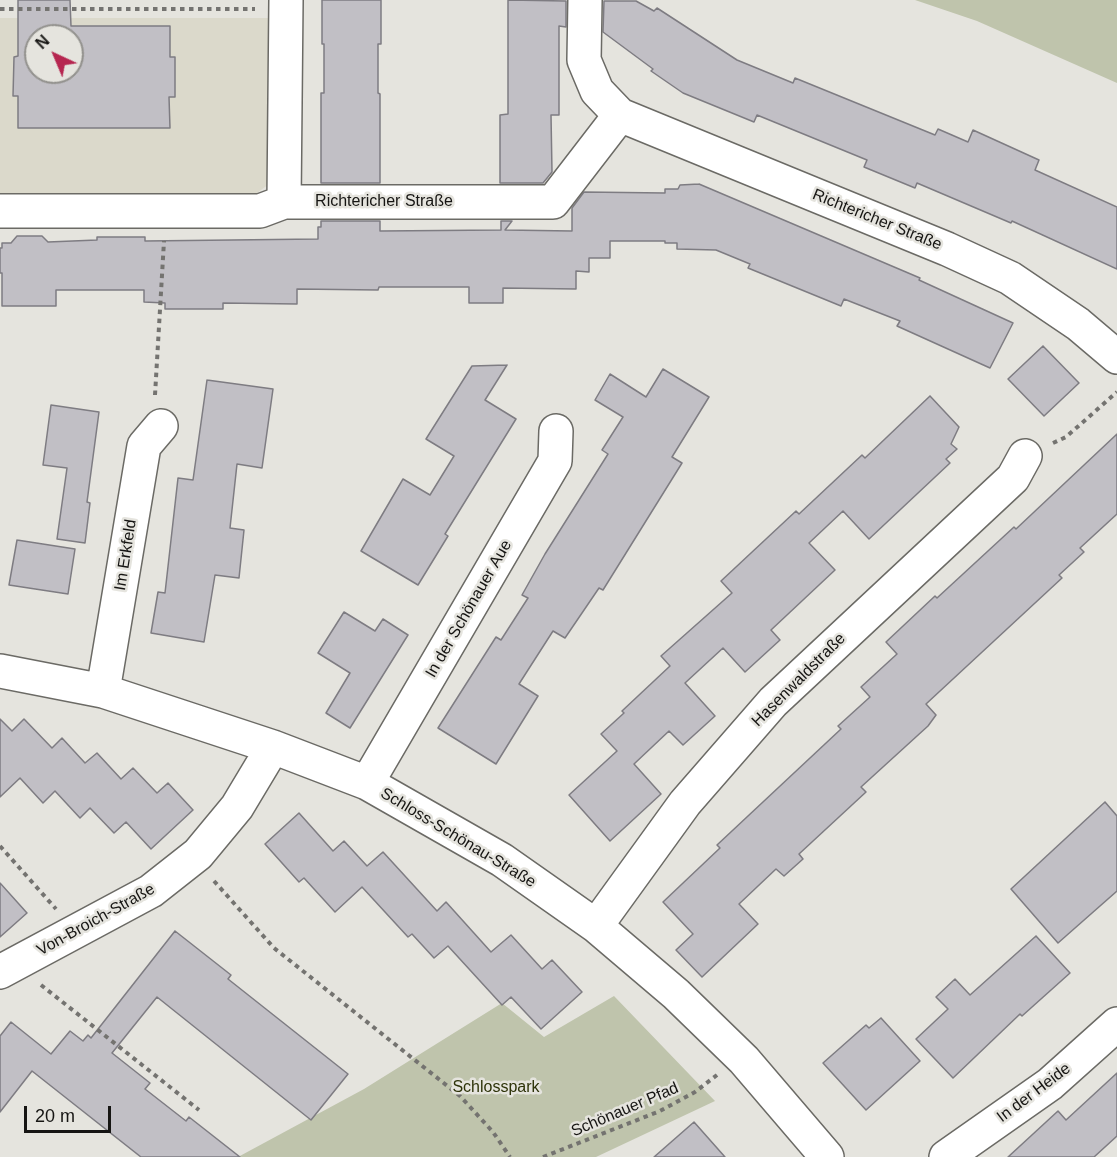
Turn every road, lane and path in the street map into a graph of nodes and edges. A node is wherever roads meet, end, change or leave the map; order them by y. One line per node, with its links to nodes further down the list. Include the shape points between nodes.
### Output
1 (585, 0): 4 (street, Richtericher Straße, via 584,60 597,91)
2 (286, 4): 3 (path); 5 (street)
3 (0, 9)
4 (620, 115): 5 (street, Richtericher Straße, via 553,202); 8 (street, Richtericher Straße, via 1010,278 1078,324)
5 (284, 202): 7 (street, Richtericher Straße, via 260,211)
6 (0, 211): 7 (street, Richtericher Straße)
7 (167, 211): 10 (path, via 154,392)
8 (1117, 357)
9 (1117, 392): 12 (path, via 1066,437)
10 (161, 426): 14 (street, Im Erkfeld, via 144,446)
11 (556, 431): 16 (street, In der Schönauer Aue, via 555,461)
12 (1025, 456): 19 (street, Hasenwaldstraße, via 1013,478 773,702 686,803)
13 (0, 671): 14 (street, Schloss-Schönau-Straße)
14 (103, 691): 15 (street, Schloss-Schönau-Straße)
15 (273, 747): 16 (street, Schloss-Schönau-Straße); 18 (street, Von-Broich-Straße, via 237,807)
16 (367, 783): 19 (street, Schloss-Schönau-Straße, via 502,861)
17 (0, 846): 20 (path)
18 (194, 858): 20 (street, Von-Broich-Straße, via 151,891); 25 (path, via 274,948 460,1096)
19 (596, 926): 23 (street, Schloss-Schönau-Straße, via 676,994)
20 (77, 932): 21 (street, Von-Broich-Straße)
21 (7, 968): 24 (path)
22 (1117, 1024): 28 (street, In der Heide, via 1050,1084)
23 (741, 1057): 26 (path, Schönauer Pfad, via 695,1092 660,1110); 27 (street, Schloss-Schönau-Straße)
24 (199, 1110)
25 (510, 1157)
26 (543, 1157)
27 (827, 1157)
28 (946, 1157)

